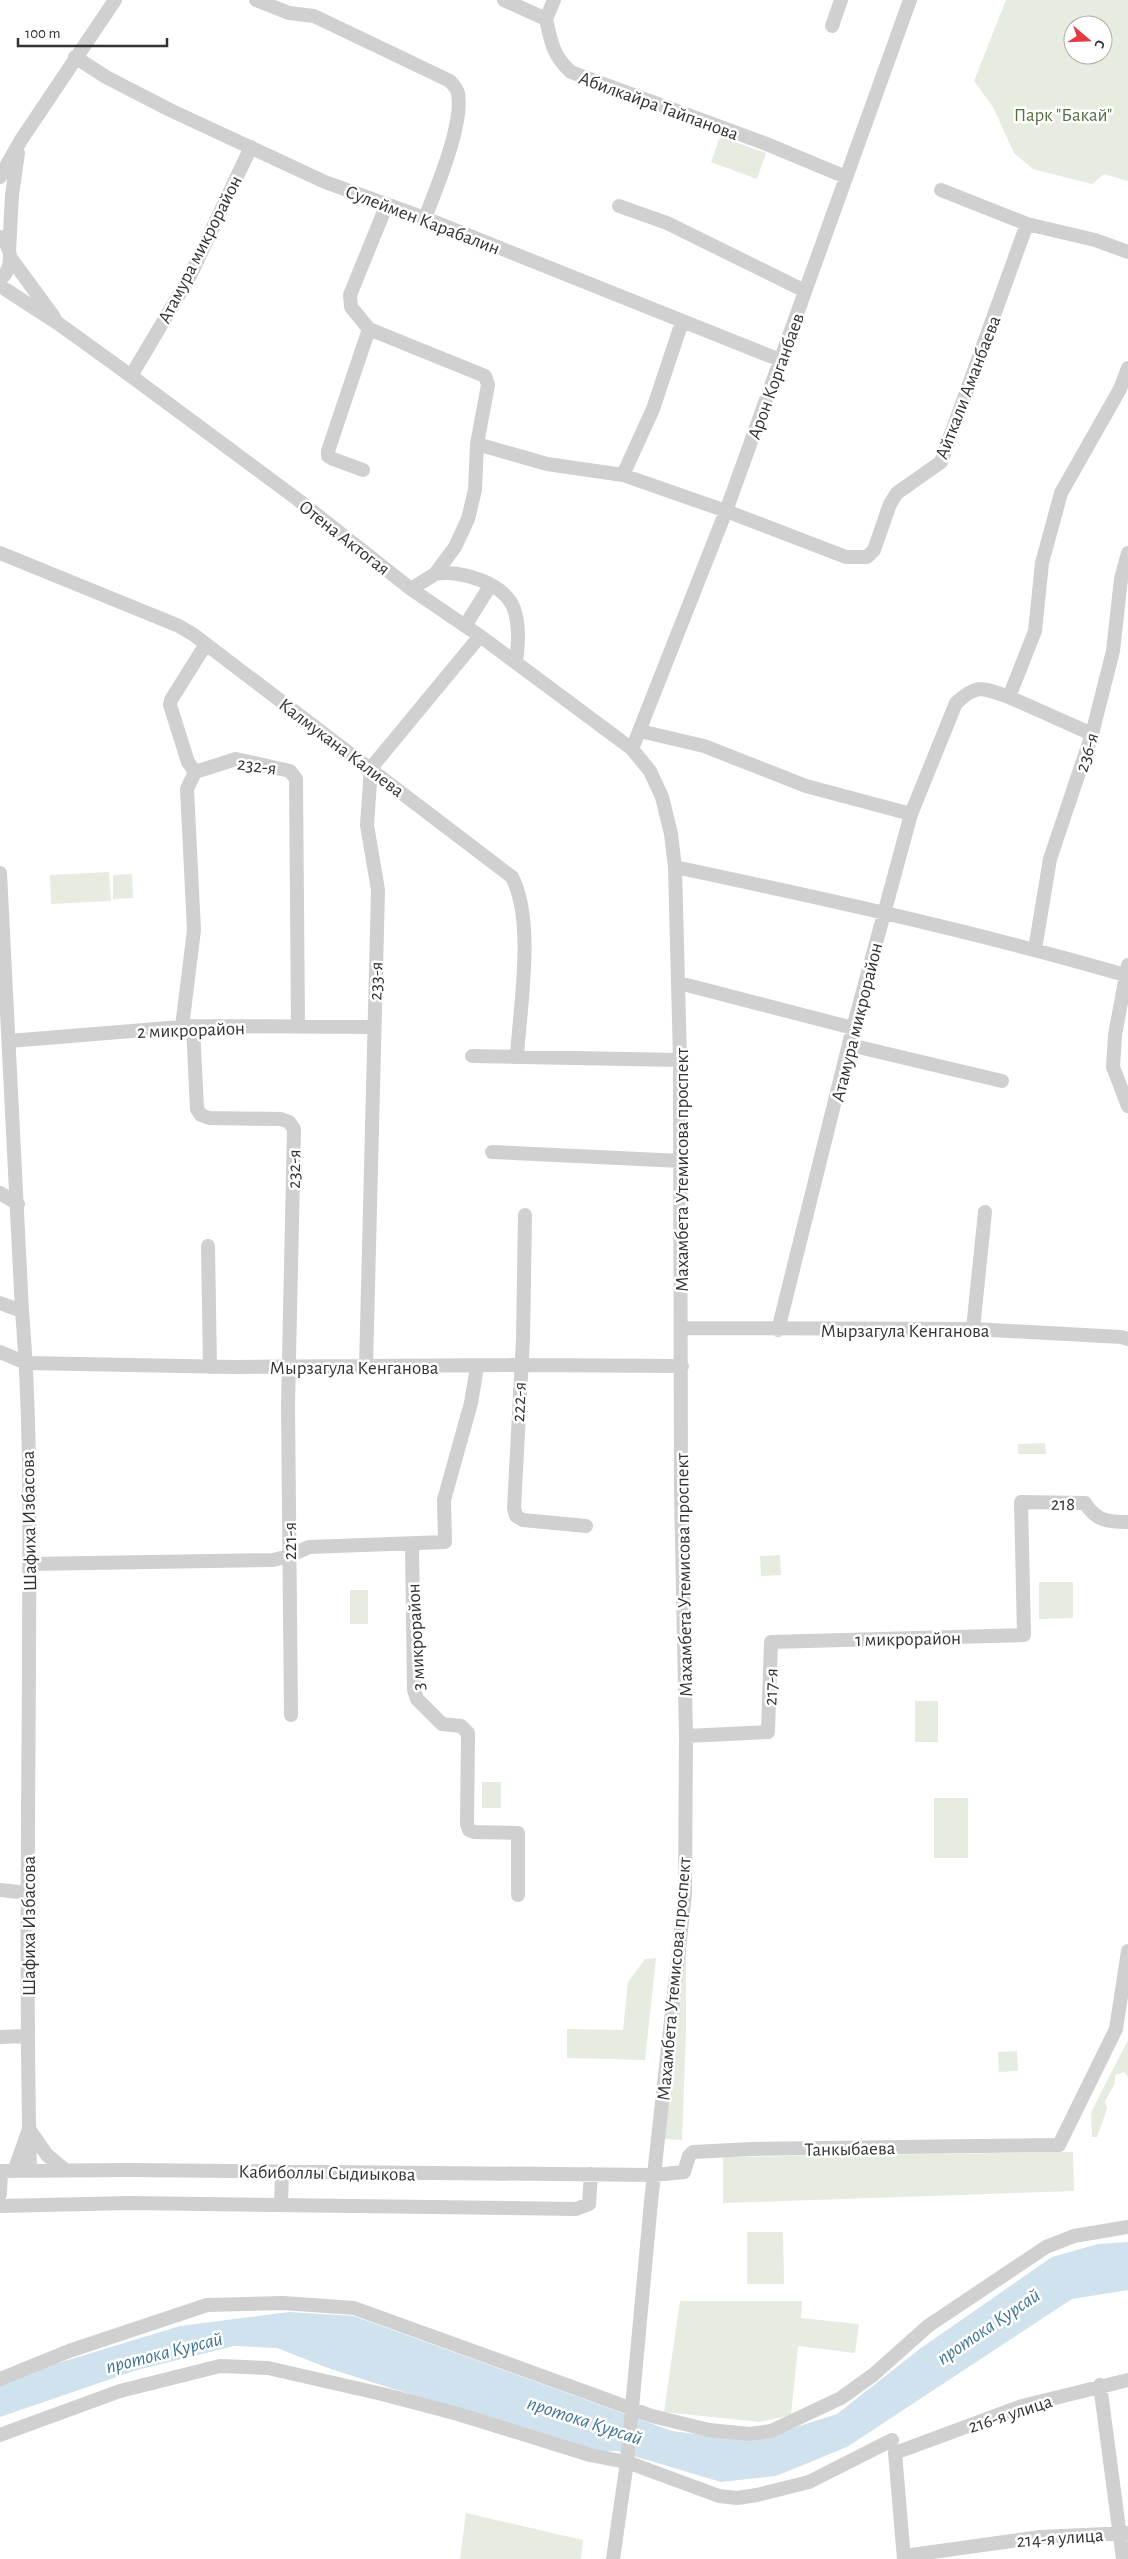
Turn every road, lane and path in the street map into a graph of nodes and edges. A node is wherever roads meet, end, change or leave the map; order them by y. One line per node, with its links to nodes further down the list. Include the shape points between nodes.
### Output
1 (115, 0): 9 (street)
2 (256, 0): 17 (street, via 289,13 314,16 450,81 458,91 460,103 447,163)
3 (504, 0): 7 (street)
4 (554, 0): 7 (street)
5 (841, 0): 8 (street)
6 (910, 0): 13 (street, Арон Корганбаев)
7 (546, 19): 13 (street, Абилкайра Тайпанова, via 558,61 571,72 764,143)
8 (832, 26)
9 (75, 57): 10 (street); 11 (street, Сулеймен Карабалин, via 154,102)
10 (21, 140): 12 (street); 21 (street, via 13,177)
11 (251, 147): 15 (street, Сулеймен Карабалин, via 325,182); 30 (street, Атамура микрорайон, via 189,278)
12 (0, 177)
13 (846, 177): 24 (street, Арон Корганбаев)
14 (941, 190): 18 (street)
15 (387, 204): 17 (street, Сулеймен Карабалин); 27 (street, via 350,295 351,307)
16 (619, 206): 24 (street, via 666,223)
17 (426, 218): 25 (street, Сулеймен Карабалин)
18 (1027, 224): 20 (street, via 1095,240); 35 (street, Айткали Аманбаева, via 941,462 897,493 874,550 867,557 846,557)
19 (0, 237): 21 (street, Отена Актогая)
20 (1128, 252)
21 (10, 254): 22 (street, via 8,269); 26 (street, Отена Актогая)
22 (0, 280)
23 (0, 286): 26 (street, Отена Актогая)
24 (805, 291): 28 (street, Арон Корганбаев)
25 (682, 322): 28 (street, Сулеймен Карабалин); 34 (street, via 653,409)
26 (59, 324): 30 (street, Отена Актогая)
27 (369, 329): 32 (street, via 485,376 488,385); 33 (street, via 328,451 332,459)
28 (780, 360): 35 (street, Арон Корганбаев)
29 (1128, 368): 31 (street)
30 (131, 376): 40 (street, Отена Актогая, via 297,499)
31 (1124, 391): 45 (street, via 1061,493 1042,563 1035,631)
32 (477, 444): 34 (street, via 547,464); 38 (street, via 475,490 468,519 455,547)
33 (363, 470)
34 (623, 475): 35 (street)
35 (726, 511): 46 (street, Арон Корганбаев)
36 (1128, 552): 47 (street, 236-я, via 1113,651)
37 (0, 553): 43 (street, Калмукана Калиева, via 179,626)
38 (435, 574): 39 (street, via 455,572 469,575); 40 (street)
39 (490, 586): 41 (street); 44 (street, via 506,596 514,609 518,636)
40 (411, 589): 41 (street, Отена Актогая)
41 (465, 626): 42 (street, Отена Актогая)
42 (480, 636): 44 (street, Отена Актогая); 49 (street)
43 (206, 644): 49 (street, Калмукана Калиева); 50 (street, via 170,705 188,762)
44 (516, 663): 48 (street, Отена Актогая)
45 (1009, 697): 47 (street, Атамура микрорайон); 51 (street, Атамура микрорайон, via 984,688 969,691 956,703)
46 (640, 731): 48 (street, Арон Корганбаев); 51 (street, via 704,746 806,786)
47 (1092, 734): 56 (street, 236-я, via 1050,860)
48 (632, 749): 52 (street, Махамбета Утемисова проспект, via 650,771 662,797 672,834)
49 (370, 768): 61 (street, 233-я, via 367,825 378,890); 66 (street, Калмукана Калиева, via 512,877 520,892 525,924)
50 (195, 772): 59 (street, 232-я, via 187,789 194,930); 60 (street, 232-я, via 236,759 294,774)
51 (911, 814): 54 (street, Атамура микрорайон)
52 (675, 867): 54 (street); 58 (street, Махамбета Утемисова проспект)
53 (0, 873): 55 (street, Шафиха Избасова)
54 (884, 912): 56 (street); 62 (street, Атамура микрорайон)
55 (2, 942): 63 (street, Шафиха Избасова)
56 (1035, 949): 57 (street)
57 (1127, 970): 69 (street, via 1115,1035 1113,1067)
58 (678, 983): 62 (street); 67 (street, Махамбета Утемисова проспект)
59 (188, 1026): 60 (street, 2 микрорайон); 63 (street, 2 микрорайон); 86 (street, 232-я, via 197,1109 201,1115 209,1118 281,1119 290,1122 294,1129)
60 (298, 1026): 61 (street, 2 микрорайон)
61 (374, 1027): 89 (street, 233-я)
62 (853, 1028): 64 (street, Атамура микрорайон)
63 (9, 1041): 73 (street, Шафиха Избасова)
64 (850, 1045): 68 (street); 81 (street, Атамура микрорайон)
65 (472, 1056): 66 (street)
66 (517, 1056): 67 (street)
67 (680, 1060): 71 (street, Махамбета Утемисова проспект)
68 (1002, 1081)
69 (1128, 1106)
70 (492, 1152): 71 (street)
71 (681, 1161): 79 (street, Махамбета Утемисова проспект)
72 (0, 1193): 73 (street)
73 (18, 1204): 78 (street, Шафиха Избасова)
74 (985, 1212): 80 (street)
75 (525, 1215): 85 (street, 222-я)
76 (208, 1246): 88 (street)
77 (0, 1303): 78 (street)
78 (22, 1312): 84 (street, Шафиха Избасова)
79 (682, 1328): 81 (street, Мырзагула Кенганова); 87 (street, Махамбета Утемисова проспект)
80 (973, 1329): 81 (street, Мырзагула Кенганова); 82 (street, Мырзагула Кенганова)
81 (778, 1330)
82 (1128, 1340)
83 (0, 1352): 84 (street)
84 (26, 1363): 88 (street, Мырзагула Кенганова); 95 (street, Шафиха Избасова)
85 (520, 1365): 87 (street, Мырзагула Кенганова); 90 (street, Мырзагула Кенганова); 92 (street, 222-я, via 516,1516 523,1520)
86 (289, 1366): 88 (street, Мырзагула Кенганова); 89 (street, Мырзагула Кенганова); 94 (street, 221-я)
87 (682, 1366): 99 (street, Махамбета Утемисова проспект)
88 (210, 1367)
89 (366, 1367): 90 (street, Мырзагула Кенганова)
90 (477, 1367): 93 (street, via 471,1403 444,1500 445,1542)
91 (1128, 1522): 96 (street, 218, via 1108,1522 1097,1518 1085,1503 1020,1502)
92 (586, 1526)
93 (412, 1544): 94 (street, via 310,1546); 102 (street, 3 микрорайон, via 414,1690 417,1699 442,1724 461,1726 468,1733 467,1824 474,1832 518,1833)
94 (289, 1556): 95 (street, via 273,1560); 98 (street, 221-я)
95 (29, 1564): 101 (street, Шафиха Избасова)
96 (1024, 1635): 97 (street, 1 микрорайон)
97 (772, 1642): 99 (street, 217-я, via 768,1732)
98 (290, 1714)
99 (686, 1736): 112 (street, Махамбета Утемисова проспект, via 685,1894)
100 (0, 1890): 101 (street)
101 (28, 1893): 104 (street, Шафиха Избасова)
102 (518, 1895)
103 (1128, 1951): 112 (street, Танкыбаева, via 1116,2029 1059,2145 693,2152 684,2172)
104 (28, 2036): 105 (street); 106 (street, Шафиха Избасова)
105 (0, 2037)
106 (30, 2129): 107 (street, Шафиха Избасова); 108 (street, via 47,2155); 109 (street)
107 (30, 2170): 108 (street, Кабиболлы Сыдиыкова); 109 (street, Кабиболлы Сыдиыкова)
108 (65, 2170): 110 (street, Кабиболлы Сыдиыкова)
109 (5, 2171): 113 (street)
110 (282, 2171): 111 (street, Кабиболлы Сыдиыкова); 114 (street)
111 (591, 2174): 112 (street, Кабиболлы Сыдиыкова); 114 (street, via 589,2204 576,2209)
112 (654, 2175): 120 (street, Махамбета Утемисова проспект)
113 (0, 2194)
114 (281, 2205): 115 (street, via 130,2203)
115 (0, 2206)
116 (1128, 2227): 120 (street, via 1074,2236 1046,2248 928,2326 873,2375 841,2398 771,2431 750,2434 709,2430)
117 (0, 2379): 120 (street, via 69,2351 207,2305 283,2303 354,2308)
118 (1128, 2380): 119 (street, 216-я улица)
119 (1100, 2385): 122 (street, 216-я улица); 124 (street)
120 (633, 2409): 123 (street, Махамбета Утемисова проспект)
121 (0, 2435): 123 (street, 216-я улица, via 120,2391 220,2366 237,2366 268,2368 382,2394 590,2455)
122 (894, 2447): 123 (street, 216-я улица, via 809,2482 737,2498 719,2496); 125 (street)
123 (624, 2461): 126 (street, Махамбета Утемисова проспект)
124 (1124, 2533): 125 (street, 214-я улица, via 1040,2537); 127 (street)
125 (904, 2558)
126 (613, 2559)
127 (1123, 2559)

